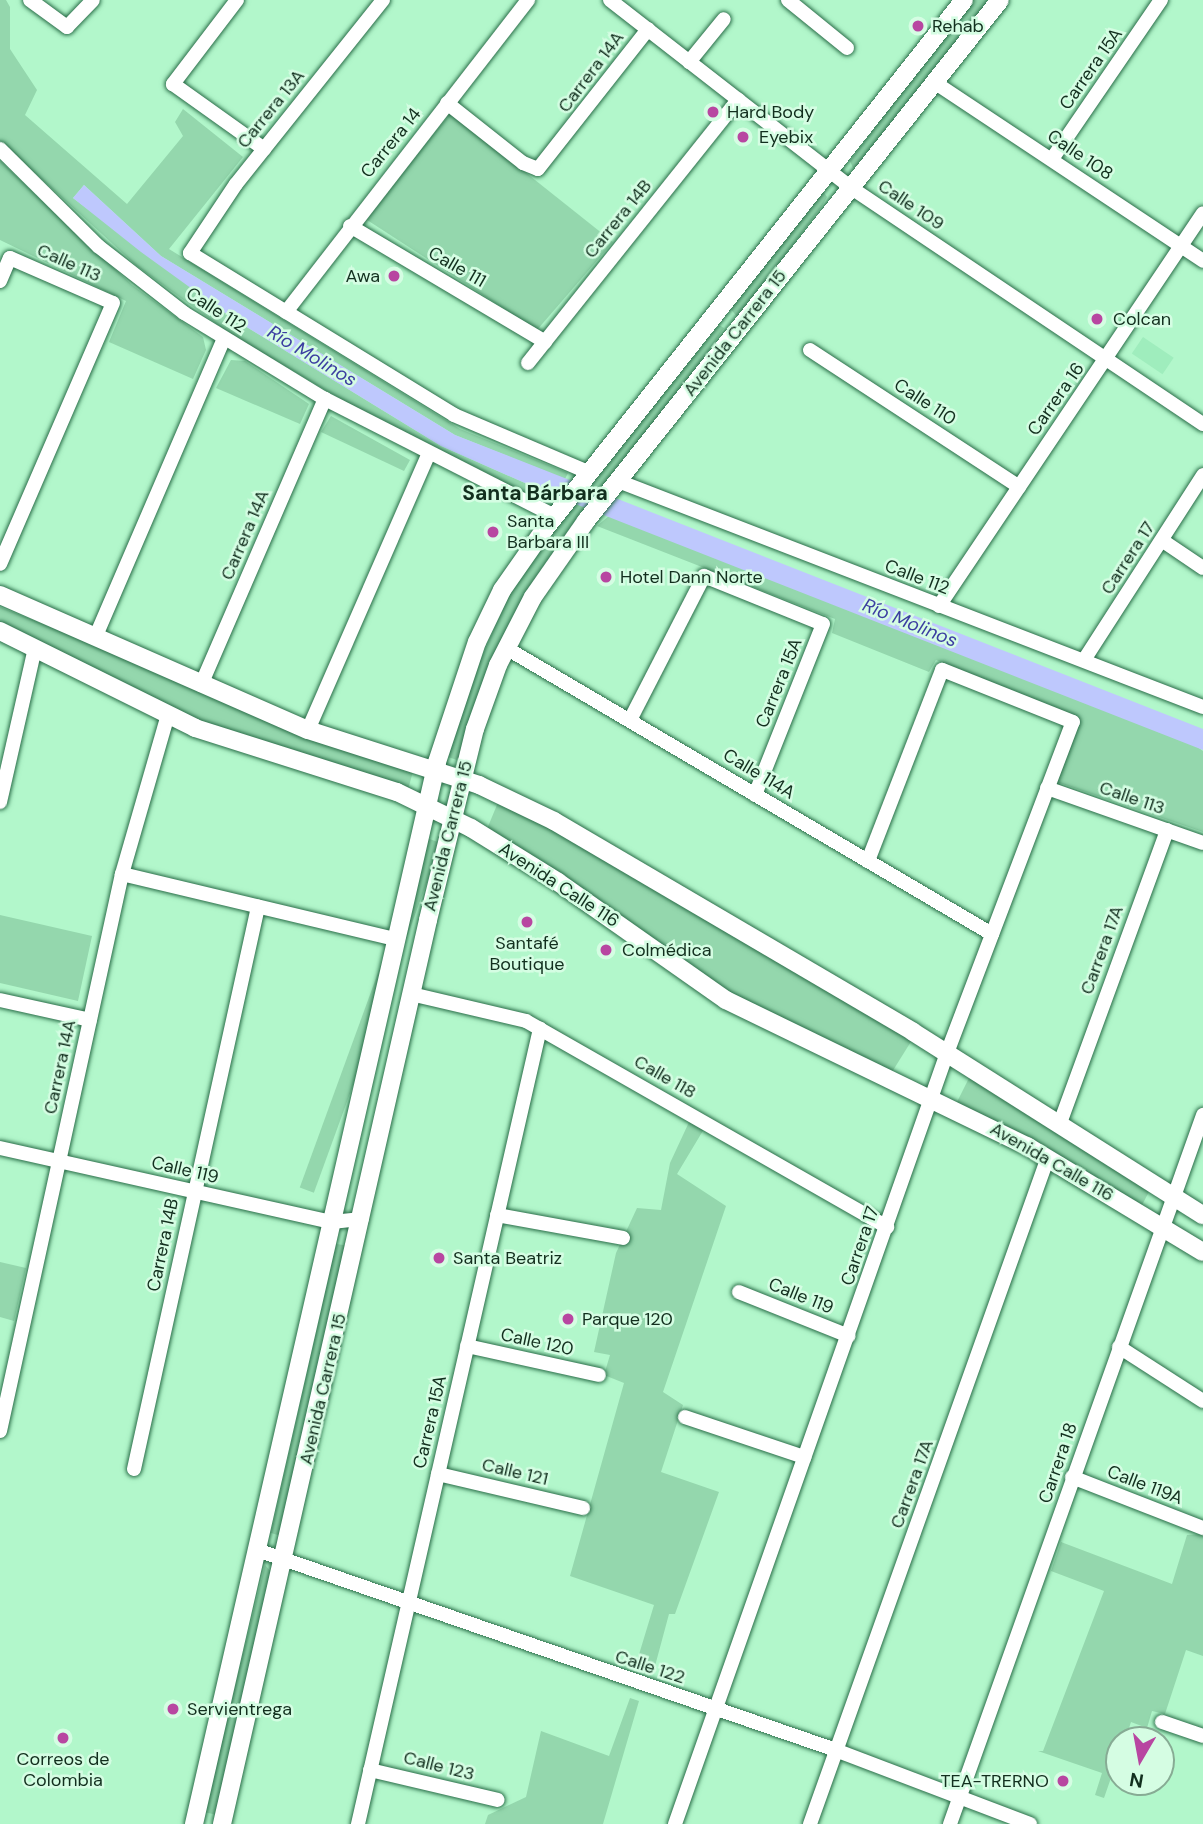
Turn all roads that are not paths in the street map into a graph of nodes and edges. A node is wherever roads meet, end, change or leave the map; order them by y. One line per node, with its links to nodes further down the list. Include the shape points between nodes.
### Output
1 (30, 0): 2 (street, via 67,27)
2 (93, 0)
3 (237, 0): 19 (street, via 173,84)
4 (383, 0): 19 (street, Carrera 13A)
5 (528, 0): 17 (street, Carrera 14)
6 (610, 0): 12 (street, Calle 109)
7 (788, 0): 13 (street)
8 (964, 0): 21 (main road, Avenida Carrera 15)
9 (1000, 0): 15 (main road, Avenida Carrera 15)
10 (1161, 0): 20 (street, Carrera 15A)
11 (724, 19): 14 (street)
12 (648, 29): 14 (street, Calle 109); 17 (street, Carrera 14A, via 538,169 523,163)
13 (848, 48)
14 (689, 62): 16 (street, Calle 109)
15 (934, 82): 20 (street, Calle 108); 22 (main road, Avenida Carrera 15)
16 (738, 100): 21 (street, Calle 109); 31 (street, Carrera 14B)
17 (447, 103): 24 (street, Carrera 14)
18 (0, 149): 30 (street, Calle 112, via 128,272)
19 (264, 149): 26 (street, Carrera 13A)
20 (1052, 159): 25 (street, Calle 108)
21 (829, 172): 22 (street, Calle 109); 33 (main road, Avenida Carrera 15)
22 (850, 187): 34 (street, Calle 109); 36 (main road, Avenida Carrera 15)
23 (1203, 213): 25 (street, Carrera 16)
24 (350, 226): 29 (street, Carrera 14); 31 (street, Calle 111)
25 (1180, 244): 27 (street, Calle 108); 34 (street, Carrera 16)
26 (192, 245): 29 (street, Calle 112, via 194,257)
27 (1203, 261)
28 (0, 281): 46 (street, Calle 113, via 10,258 113,303)
29 (286, 312): 41 (street, Calle 112, via 454,415)
30 (224, 339): 37 (street, Calle 112); 51 (street)
31 (545, 342): 35 (street, Carrera 14B)
32 (810, 350): 42 (street, Calle 110)
33 (681, 358): 36 (main road, via 721,316 730,316 733,325); 41 (main road, Avenida Carrera 15)
34 (1105, 362): 38 (street, Calle 109); 42 (street, Carrera 16)
35 (528, 363)
36 (703, 374): 43 (main road, Avenida Carrera 15)
37 (325, 399): 39 (street, Calle 112); 55 (street, Carrera 14A)
38 (1203, 424)
39 (428, 455): 44 (street, Calle 112); 59 (street)
40 (1203, 475): 45 (street, Carrera 17)
41 (586, 477): 44 (main road, Avenida Carrera 15)
42 (1019, 486): 49 (street, Carrera 16)
43 (613, 487): 49 (street, Calle 112); 53 (main road, Avenida Carrera 15, via 533,597)
44 (558, 513): 60 (main road, Avenida Carrera 15, via 493,608 461,682)
45 (1163, 541): 47 (street); 54 (street, Carrera 17)
46 (0, 564)
47 (1203, 568)
48 (0, 595): 51 (main road, Avenida Calle 116)
49 (939, 606): 54 (street, Calle 112)
50 (0, 631): 52 (main road, Avenida Calle 116)
51 (96, 638): 55 (main road, Avenida Calle 116)
52 (35, 648): 57 (main road, Avenida Calle 116); 64 (street)
53 (506, 648): 58 (street, Calle 114A); 61 (main road, Avenida Carrera 15, via 481,708)
54 (1084, 660): 56 (street, Calle 112)
55 (201, 685): 59 (main road, Avenida Calle 116)
56 (1203, 708)
57 (168, 715): 65 (main road, Avenida Calle 116, via 226,739 397,792); 70 (street, Carrera 14A)
58 (630, 720): 63 (street, Calle 114A); 63 (street, Carrera 15A, via 704,576 823,624)
59 (308, 730): 60 (main road, Avenida Calle 116)
60 (435, 771): 61 (main road, Avenida Calle 116); 65 (main road, Avenida Carrera 15)
61 (462, 779): 66 (main road, Avenida Carrera 15); 78 (main road, Avenida Calle 116, via 587,840)
62 (1047, 788): 67 (street, Calle 113); 69 (street, Carrera 17, via 1073,722 943,670); 72 (street, Carrera 17)
63 (755, 794): 69 (street, Calle 114A)
64 (0, 802)
65 (426, 806): 66 (main road, Avenida Calle 116); 73 (main road, Avenida Carrera 15)
66 (453, 819): 74 (main road, Avenida Carrera 15); 79 (main road, Avenida Calle 116, via 558,882 726,1000)
67 (1167, 830): 68 (street, Calle 113); 81 (street, Carrera 17A)
68 (1203, 843)
69 (868, 861): 72 (street, Calle 114A)
70 (122, 874): 71 (street); 76 (street, Carrera 14A)
71 (258, 906): 73 (street); 85 (street, Carrera 14B)
72 (992, 934): 78 (street, Carrera 17)
73 (396, 939): 90 (main road, Avenida Carrera 15)
74 (411, 994): 77 (street, Calle 118, via 514,1017); 89 (main road, Avenida Carrera 15)
75 (0, 1000): 76 (street)
76 (90, 1020): 84 (street, Carrera 14A)
77 (540, 1028): 87 (street, Carrera 15A); 91 (street, Calle 118)
78 (947, 1053): 79 (street, Carrera 17); 81 (main road, Avenida Calle 116)
79 (931, 1097): 83 (main road, Avenida Calle 116); 91 (street, Carrera 17)
80 (1203, 1115): 86 (street, Carrera 18)
81 (1060, 1123): 86 (main road, Avenida Calle 116)
82 (0, 1148): 84 (street, Calle 119)
83 (1048, 1157): 92 (main road, Avenida Calle 116); 115 (street, Carrera 17A)
84 (59, 1161): 85 (street, Calle 119); 102 (street, Carrera 14A)
85 (195, 1191): 90 (street, Calle 119); 104 (street, Carrera 14B)
86 (1173, 1196): 88 (main road, Avenida Calle 116); 92 (street, Carrera 18)
87 (497, 1215): 93 (street); 97 (street, Carrera 15A)
88 (1203, 1215)
89 (362, 1219): 90 (street, Calle 119); 110 (main road, Avenida Carrera 15)
90 (332, 1222): 109 (main road, Avenida Carrera 15)
91 (887, 1227): 96 (street, Carrera 17)
92 (1162, 1227): 94 (main road, Avenida Calle 116); 98 (street, Carrera 18)
93 (623, 1238)
94 (1203, 1252)
95 (739, 1292): 96 (street, Calle 119)
96 (849, 1336): 103 (street, Carrera 17)
97 (467, 1346): 99 (street, Calle 120); 105 (street, Carrera 15A)
98 (1119, 1347): 100 (street); 106 (street, Carrera 18)
99 (599, 1375)
100 (1203, 1401)
101 (685, 1417): 103 (street)
102 (0, 1430)
103 (804, 1457): 112 (street, Carrera 17)
104 (134, 1469)
105 (438, 1474): 107 (street, Calle 121); 111 (street, Carrera 15A)
106 (1072, 1477): 108 (street, Calle 119A); 117 (street, Carrera 18)
107 (583, 1508)
108 (1203, 1528)
109 (257, 1550): 110 (street, Calle 122); 119 (main road, Avenida Carrera 15)
110 (283, 1559): 111 (street, Calle 122); 120 (main road, Avenida Carrera 15)
111 (408, 1604): 112 (street, Calle 122); 116 (street, Carrera 15A)
112 (715, 1708): 115 (street, Calle 122); 122 (street, Carrera 17)
113 (1162, 1722): 114 (street)
114 (1203, 1736)
115 (836, 1751): 117 (street, Calle 122); 123 (street, Carrera 17A)
116 (370, 1770): 118 (street, Calle 123); 121 (street, Carrera 15A)
117 (959, 1799): 124 (street, Carrera 18); 125 (street, Calle 122)
118 (498, 1800)
119 (194, 1824)
120 (222, 1824)
121 (358, 1824)
122 (675, 1824)
123 (810, 1824)
124 (950, 1824)
125 (1030, 1824)

